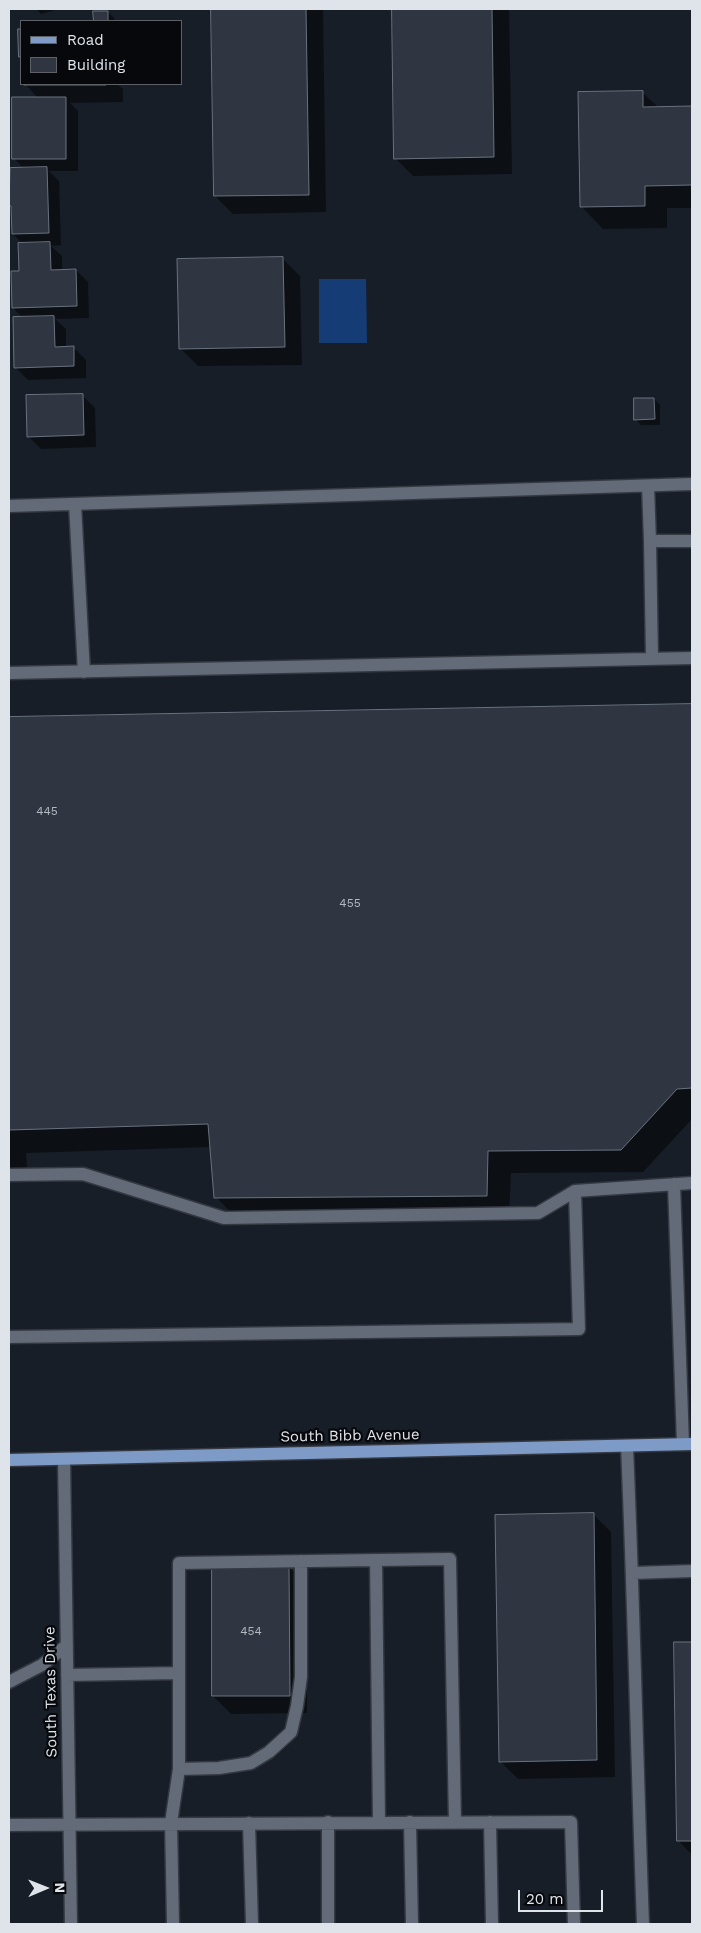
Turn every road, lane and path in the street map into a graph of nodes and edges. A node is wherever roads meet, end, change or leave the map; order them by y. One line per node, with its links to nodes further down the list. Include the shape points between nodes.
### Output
1 (692, 484): 2 (lane)
2 (648, 486): 3 (lane); 6 (lane)
3 (75, 504): 4 (lane); 9 (lane)
4 (9, 506)
5 (692, 540): 6 (lane)
6 (650, 542): 7 (lane)
7 (652, 658): 8 (lane); 9 (lane)
8 (692, 658)
9 (84, 672): 10 (lane)
10 (9, 673)
11 (9, 1174): 14 (lane, via 83,1174 224,1218 538,1213)
12 (692, 1183): 13 (lane)
13 (674, 1184): 14 (lane); 16 (lane)
14 (575, 1191): 15 (lane, via 579,1330)
15 (9, 1337)
16 (687, 1444): 17 (main road, South Bibb Avenue)
17 (627, 1446): 18 (main road, South Bibb Avenue); 23 (lane)
18 (64, 1459): 19 (main road, South Bibb Avenue); 24 (lane, South Texas Drive)
19 (9, 1460)
20 (376, 1560): 21 (lane); 31 (lane); 33 (lane, via 450,1559)
21 (301, 1561): 25 (lane, via 179,1563); 28 (lane, via 301,1677 291,1732 251,1763)
22 (692, 1571): 23 (lane)
23 (633, 1573): 45 (lane)
24 (67, 1645): 26 (lane, South Texas Drive); 27 (lane, via 42,1665)
25 (178, 1673): 26 (lane); 28 (lane)
26 (67, 1675): 35 (lane, South Texas Drive)
27 (9, 1682)
28 (179, 1769): 36 (lane)
29 (249, 1822): 30 (lane); 36 (lane); 40 (lane)
30 (328, 1822): 31 (lane); 41 (lane)
31 (379, 1822): 32 (lane)
32 (410, 1822): 33 (lane); 42 (lane)
33 (455, 1822): 34 (lane)
34 (490, 1822): 43 (lane); 44 (lane, via 572,1822)
35 (69, 1823): 36 (lane); 37 (lane); 38 (lane, South Texas Drive)
36 (171, 1823): 39 (lane)
37 (9, 1825)
38 (71, 1924)
39 (173, 1924)
40 (252, 1924)
41 (328, 1924)
42 (412, 1924)
43 (492, 1924)
44 (574, 1924)
45 (643, 1924)

